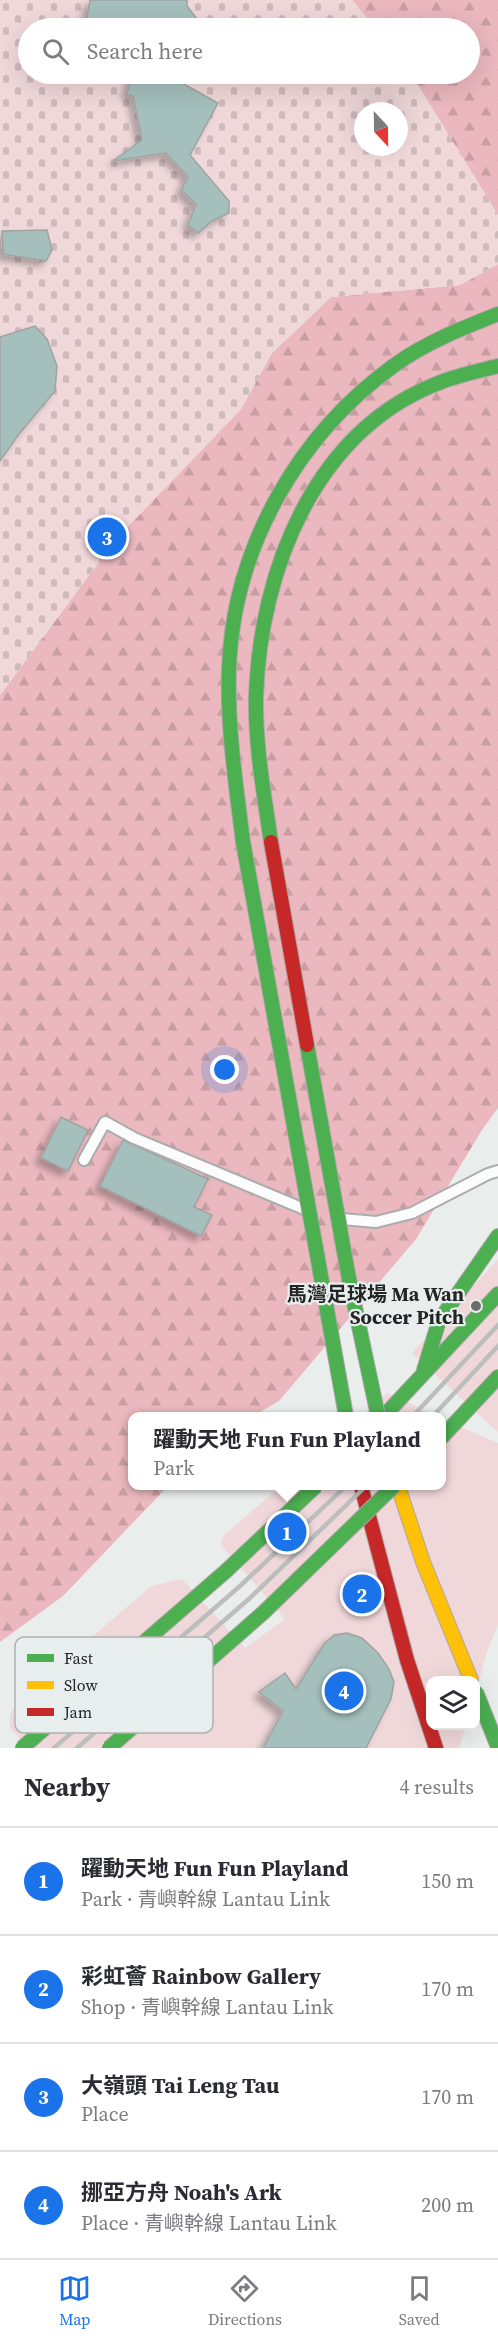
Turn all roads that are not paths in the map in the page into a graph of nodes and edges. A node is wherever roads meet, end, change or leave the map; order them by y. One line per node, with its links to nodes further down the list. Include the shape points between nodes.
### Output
1 (498, 314): 12 (highway, bridge, via 452,331 411,353 362,388 311,442 274,498 249,555 235,613 229,675 232,755 243,842)
2 (498, 366): 13 (highway, bridge, via 436,384 382,414 347,446 293,522 273,574 263,626 256,699 271,842 349,1279)
3 (84, 1160): 5 (lane, via 105,1122 134,1138)
4 (498, 1171): 6 (lane, via 412,1213 376,1222)
5 (319, 1214)
6 (330, 1218)
7 (498, 1236): 9 (highway, via 439,1321)
8 (498, 1294): 9 (highway)
9 (422, 1377): 14 (highway)
10 (498, 1377): 15 (highway)
11 (498, 1386): 15 (highway)
12 (345, 1412)
13 (377, 1412)
14 (388, 1412)
15 (462, 1415): 16 (highway)
16 (446, 1432)
17 (311, 1490): 21 (highway, bridge)
18 (362, 1490): 30 (highway, via 394,1617)
19 (391, 1490): 22 (highway, bridge)
20 (398, 1490): 23 (highway)
21 (150, 1637)
22 (213, 1657)
23 (469, 1676)
24 (480, 1702): 27 (highway, bridge)
25 (39, 1733): 28 (highway, bridge)
26 (126, 1733): 29 (highway, bridge)
27 (498, 1747)
28 (22, 1748)
29 (109, 1748)
30 (436, 1748)

